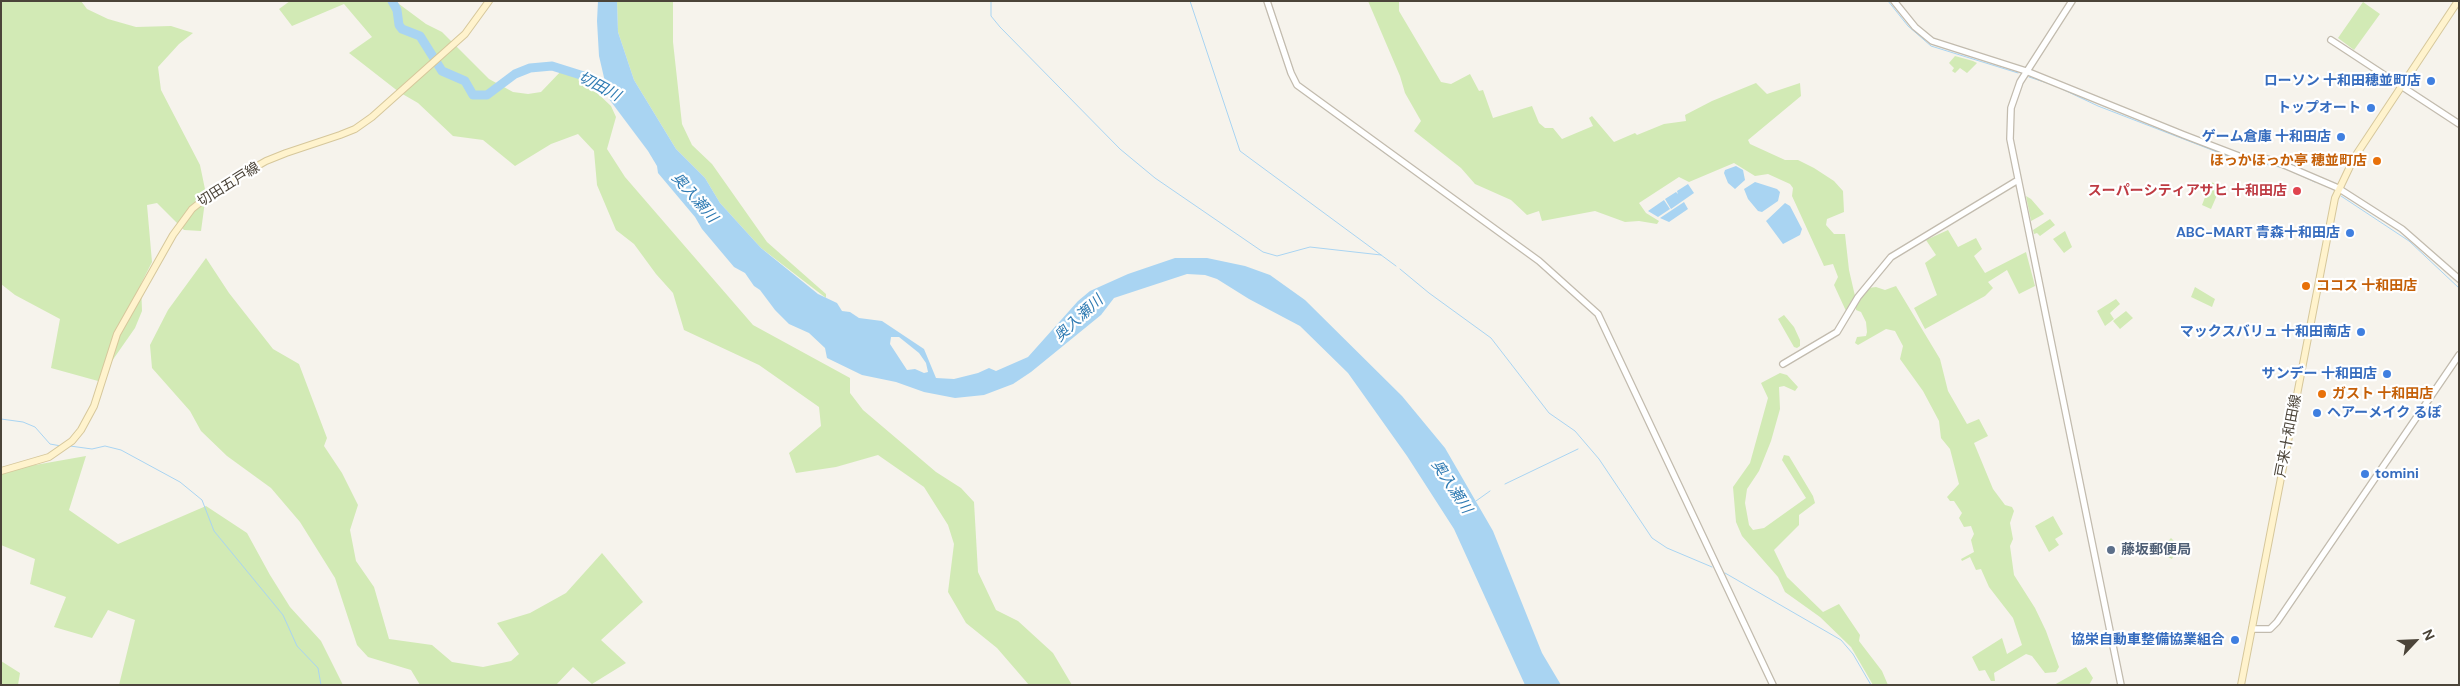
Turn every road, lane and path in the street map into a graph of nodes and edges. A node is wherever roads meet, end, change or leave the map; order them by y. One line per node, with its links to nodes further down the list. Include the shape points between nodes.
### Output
1 (489, 1): 15 (main road, 切田五戸線, via 474,24 455,43 355,129 266,161 201,200 181,222 117,334 94,406 81,430 72,441 49,457)
2 (1268, 1): 17 (street, via 1297,85 1539,261 1598,314)
3 (1894, 1): 7 (street, via 1915,28 1932,41)
4 (2072, 1): 7 (street)
5 (2458, 1): 8 (main road, 戸来十和田線)
6 (2332, 40): 8 (street)
7 (2026, 71): 10 (street, via 2013,99 2010,117 2010,139); 11 (street, via 2244,158 2264,158)
8 (2402, 86): 9 (street); 11 (main road, 戸来十和田線)
9 (2459, 124)
10 (2018, 180): 14 (street, via 1891,257 1858,297 1837,332); 18 (street)
11 (2338, 188): 12 (street, via 2402,229); 16 (main road, 戸来十和田線)
12 (2459, 279)
13 (2459, 355): 16 (street, via 2277,622 2270,629)
14 (1783, 364)
15 (1, 470)
16 (2252, 628): 19 (main road, 戸来十和田線)
17 (1773, 685)
18 (2121, 685)
19 (2241, 685)

